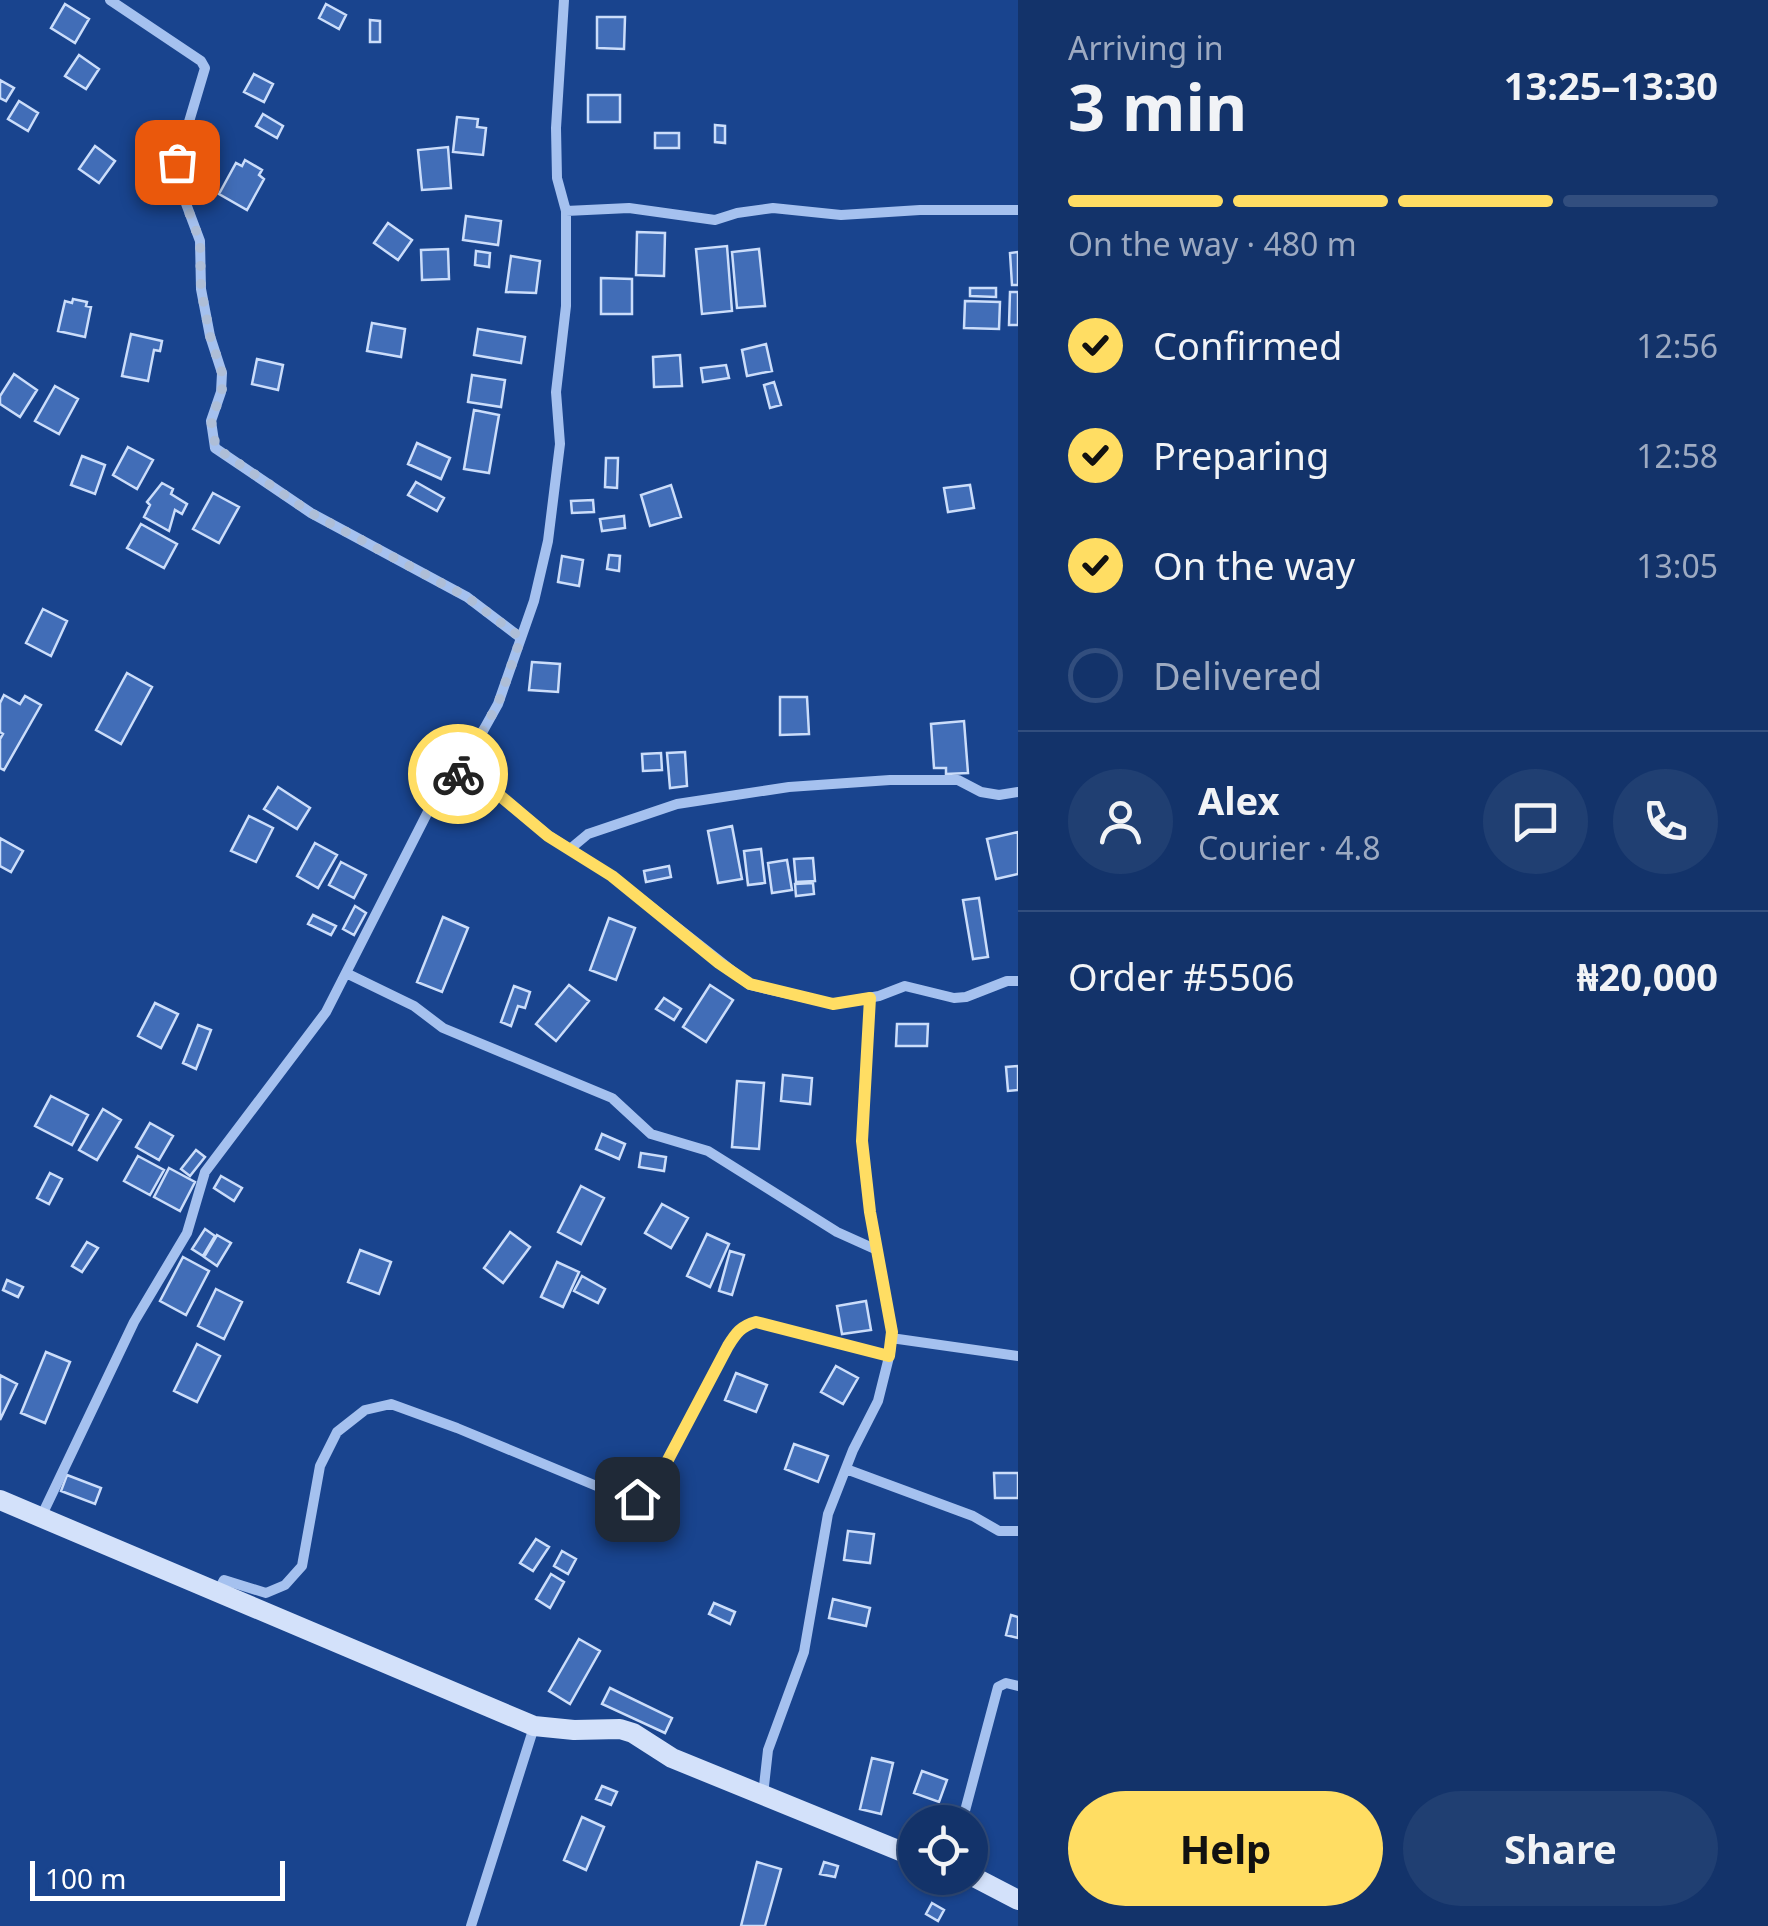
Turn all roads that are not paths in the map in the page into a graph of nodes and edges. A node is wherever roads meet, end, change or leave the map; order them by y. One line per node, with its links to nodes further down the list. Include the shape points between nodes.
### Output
1 (110, 0): 5 (street, via 206,68 177,162 200,241 201,289 222,373 211,420 216,448 311,513 467,597)
2 (564, 0): 4 (street, via 556,145)
3 (1018, 210): 4 (street, via 841,214 773,208 715,220 628,208)
4 (566, 211): 5 (street, via 566,306 556,392 560,444 548,541)
5 (521, 638): 6 (street, via 498,704)
6 (454, 780): 8 (street, via 486,784); 9 (street, via 440,788)
7 (1018, 792): 8 (street, via 981,792 958,780 789,788 676,804 588,834)
8 (570, 849): 11 (street, via 750,984 833,1004)
9 (346, 973): 12 (street, via 443,1028 612,1098 651,1134 708,1151 836,1232); 18 (street, via 326,1012 204,1172 186,1233 134,1322)
10 (1018, 981): 11 (street, via 966,997 905,986)
11 (870, 998): 12 (street, via 862,1141)
12 (877, 1250): 13 (street)
13 (892, 1338): 14 (street); 15 (street)
14 (889, 1356): 16 (street, via 878,1401); 20 (street, via 756,1322 737,1330 651,1492 637,1499 391,1404 364,1410 337,1432 320,1466 302,1566 266,1593 224,1580)
15 (1018, 1356)
16 (846, 1468): 19 (street, via 999,1531); 23 (street, via 828,1514 804,1652 768,1750)
17 (0, 1500): 18 (street)
18 (41, 1518): 20 (street)
19 (1018, 1531)
20 (217, 1592): 22 (street)
21 (1018, 1686): 24 (street, via 998,1687)
22 (534, 1726): 23 (street, via 620,1729); 28 (street)
23 (763, 1795): 25 (street)
24 (967, 1805)
25 (898, 1851)
26 (988, 1884): 27 (street)
27 (1018, 1900)
28 (471, 1926)

